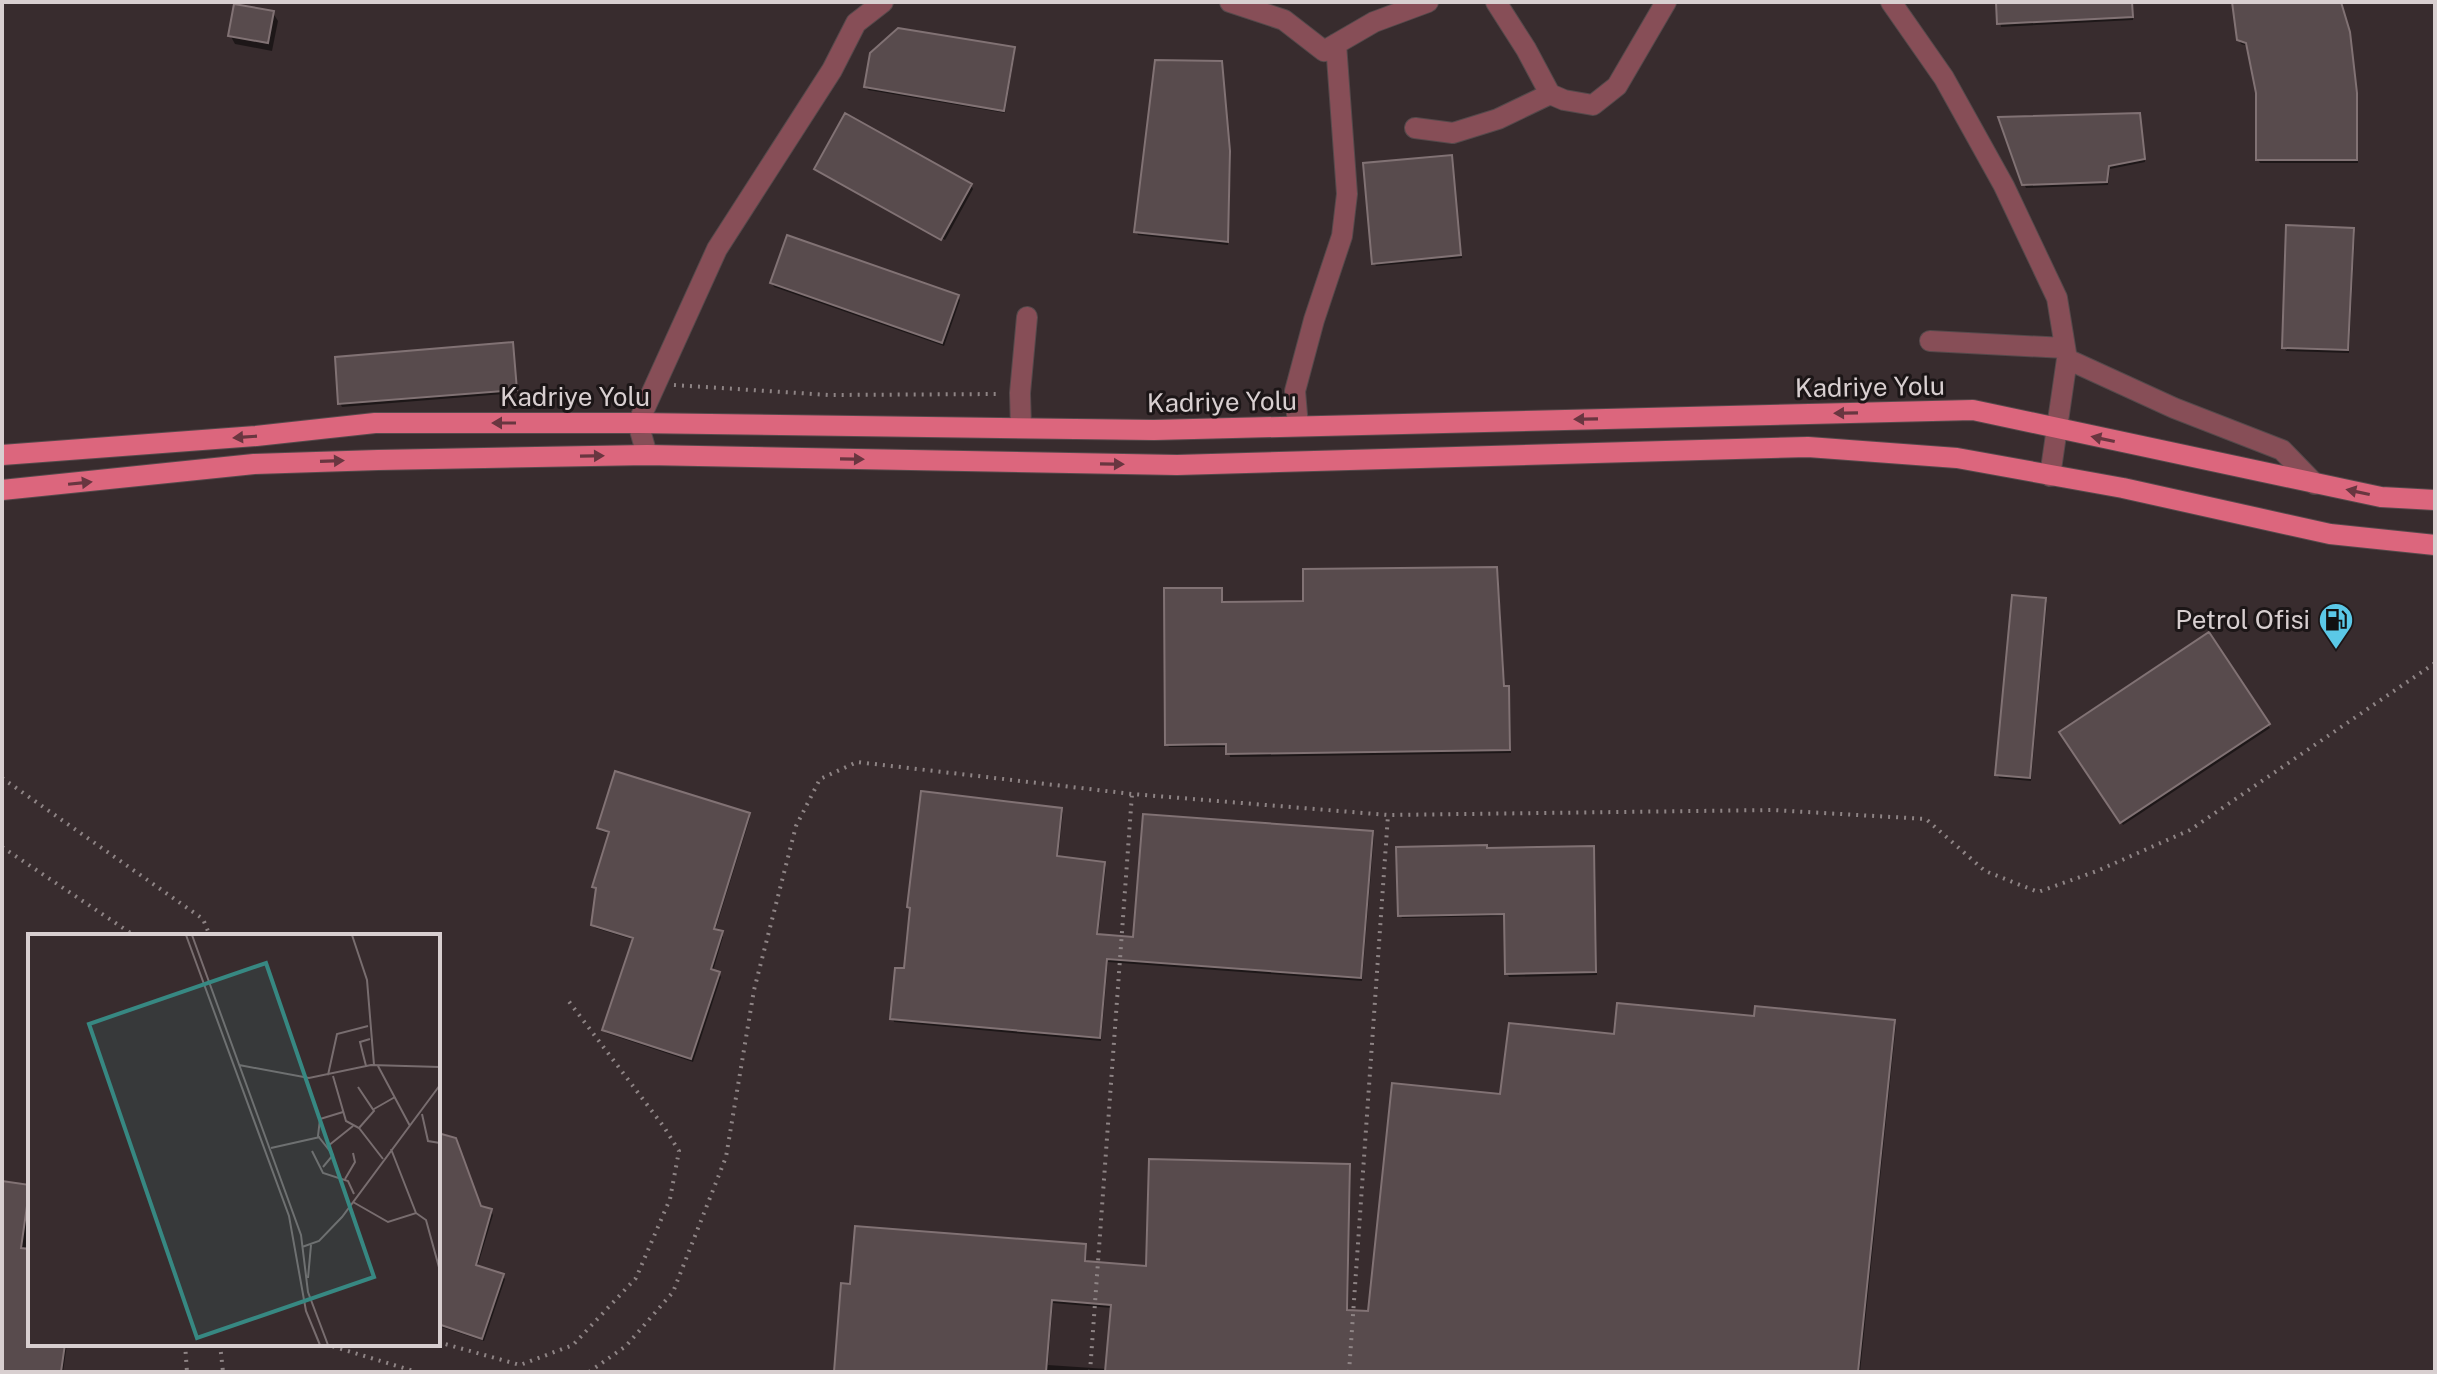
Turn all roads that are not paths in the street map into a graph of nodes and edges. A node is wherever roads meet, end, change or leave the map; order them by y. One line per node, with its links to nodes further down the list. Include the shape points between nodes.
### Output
1 (883, 2): 13 (street, via 856,23 832,70 717,249)
2 (1230, 2): 7 (street, via 1284,20 1324,51)
3 (1496, 2): 8 (street)
4 (1666, 2): 8 (street, via 1617,86 1593,105)
5 (1891, 2): 12 (street, via 1944,78 2004,186 2057,298)
6 (1420, 4): 7 (street)
7 (1336, 44): 14 (street, via 1347,194 1342,236 1295,391)
8 (1550, 94): 9 (street, via 1453,133)
9 (1415, 128)
10 (1027, 317): 15 (street)
11 (1930, 341): 12 (street)
12 (2066, 354): 16 (street); 20 (street, via 2174,408 2282,450)
13 (638, 423): 15 (main road, Kadriye Yolu); 17 (main road, Kadriye Yolu, one-way to 17, via 375,423); 18 (street)
14 (1298, 426): 15 (main road, Kadriye Yolu); 16 (main road, Kadriye Yolu, one-way to 14, via 1973,410)
15 (1021, 428)
16 (2058, 429): 19 (street); 20 (main road, Kadriye Yolu, one-way to 16)
17 (2, 455)
18 (647, 455): 19 (main road, one-way to 19, via 1177,465 1808,447 1957,458); 21 (main road, one-way to 18, via 254,464)
19 (2050, 476): 23 (main road, via 2330,534)
20 (2315, 484): 22 (main road, Kadriye Yolu, one-way to 20, via 2381,497)
21 (2, 490)
22 (2435, 500)
23 (2435, 545)

